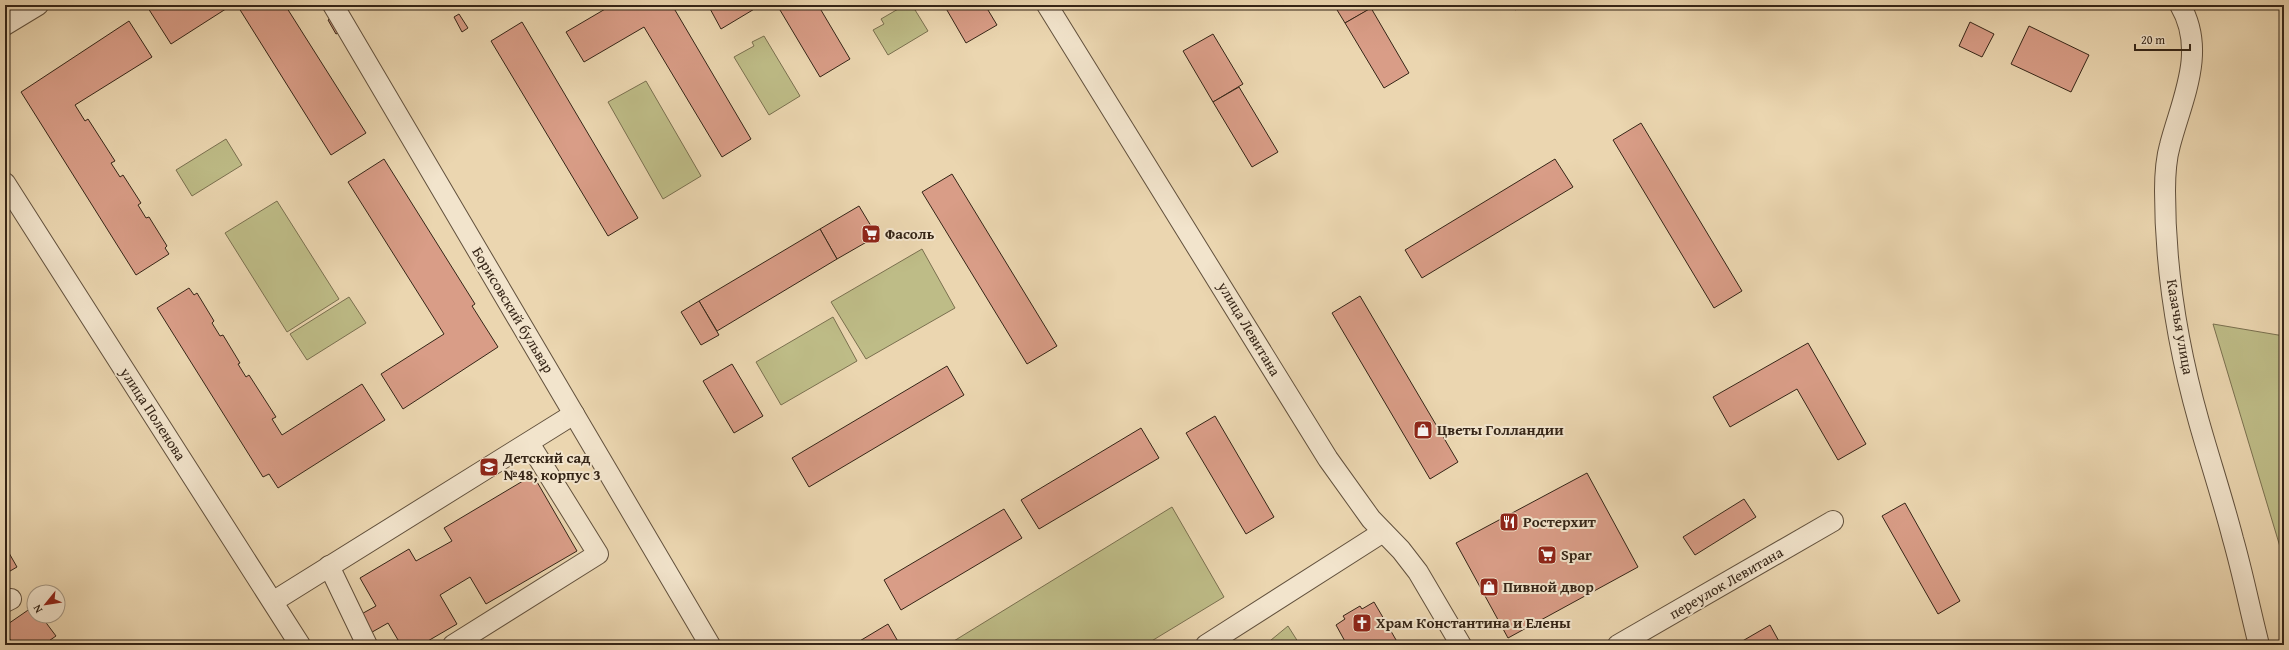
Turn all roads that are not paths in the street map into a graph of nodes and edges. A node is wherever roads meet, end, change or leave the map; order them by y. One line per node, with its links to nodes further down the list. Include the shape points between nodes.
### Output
1 (38, 5): 5 (street)
2 (333, 5): 7 (street, Борисовский бульвар)
3 (1047, 5): 10 (street, улица Левитана, via 1328,459)
4 (2180, 5): 20 (street, Казачья улица, via 2190,28 2192,63 2190,81 2170,146 2165,190 2178,329 2198,420 2233,538)
5 (5, 25)
6 (5, 183): 12 (street, улица Поленова)
7 (574, 414): 8 (street); 16 (street, Борисовский бульвар)
8 (529, 443): 11 (street); 15 (street, via 598,554)
9 (1833, 521): 19 (street, переулок Левитана)
10 (1383, 532): 17 (street); 18 (street, улица Левитана, via 1418,572)
11 (329, 566): 12 (street); 14 (street)
12 (274, 601): 13 (street, улица Поленова)
13 (300, 645)
14 (367, 645)
15 (453, 645)
16 (710, 645)
17 (1206, 645)
18 (1461, 645)
19 (1618, 645)
20 (2259, 645)

